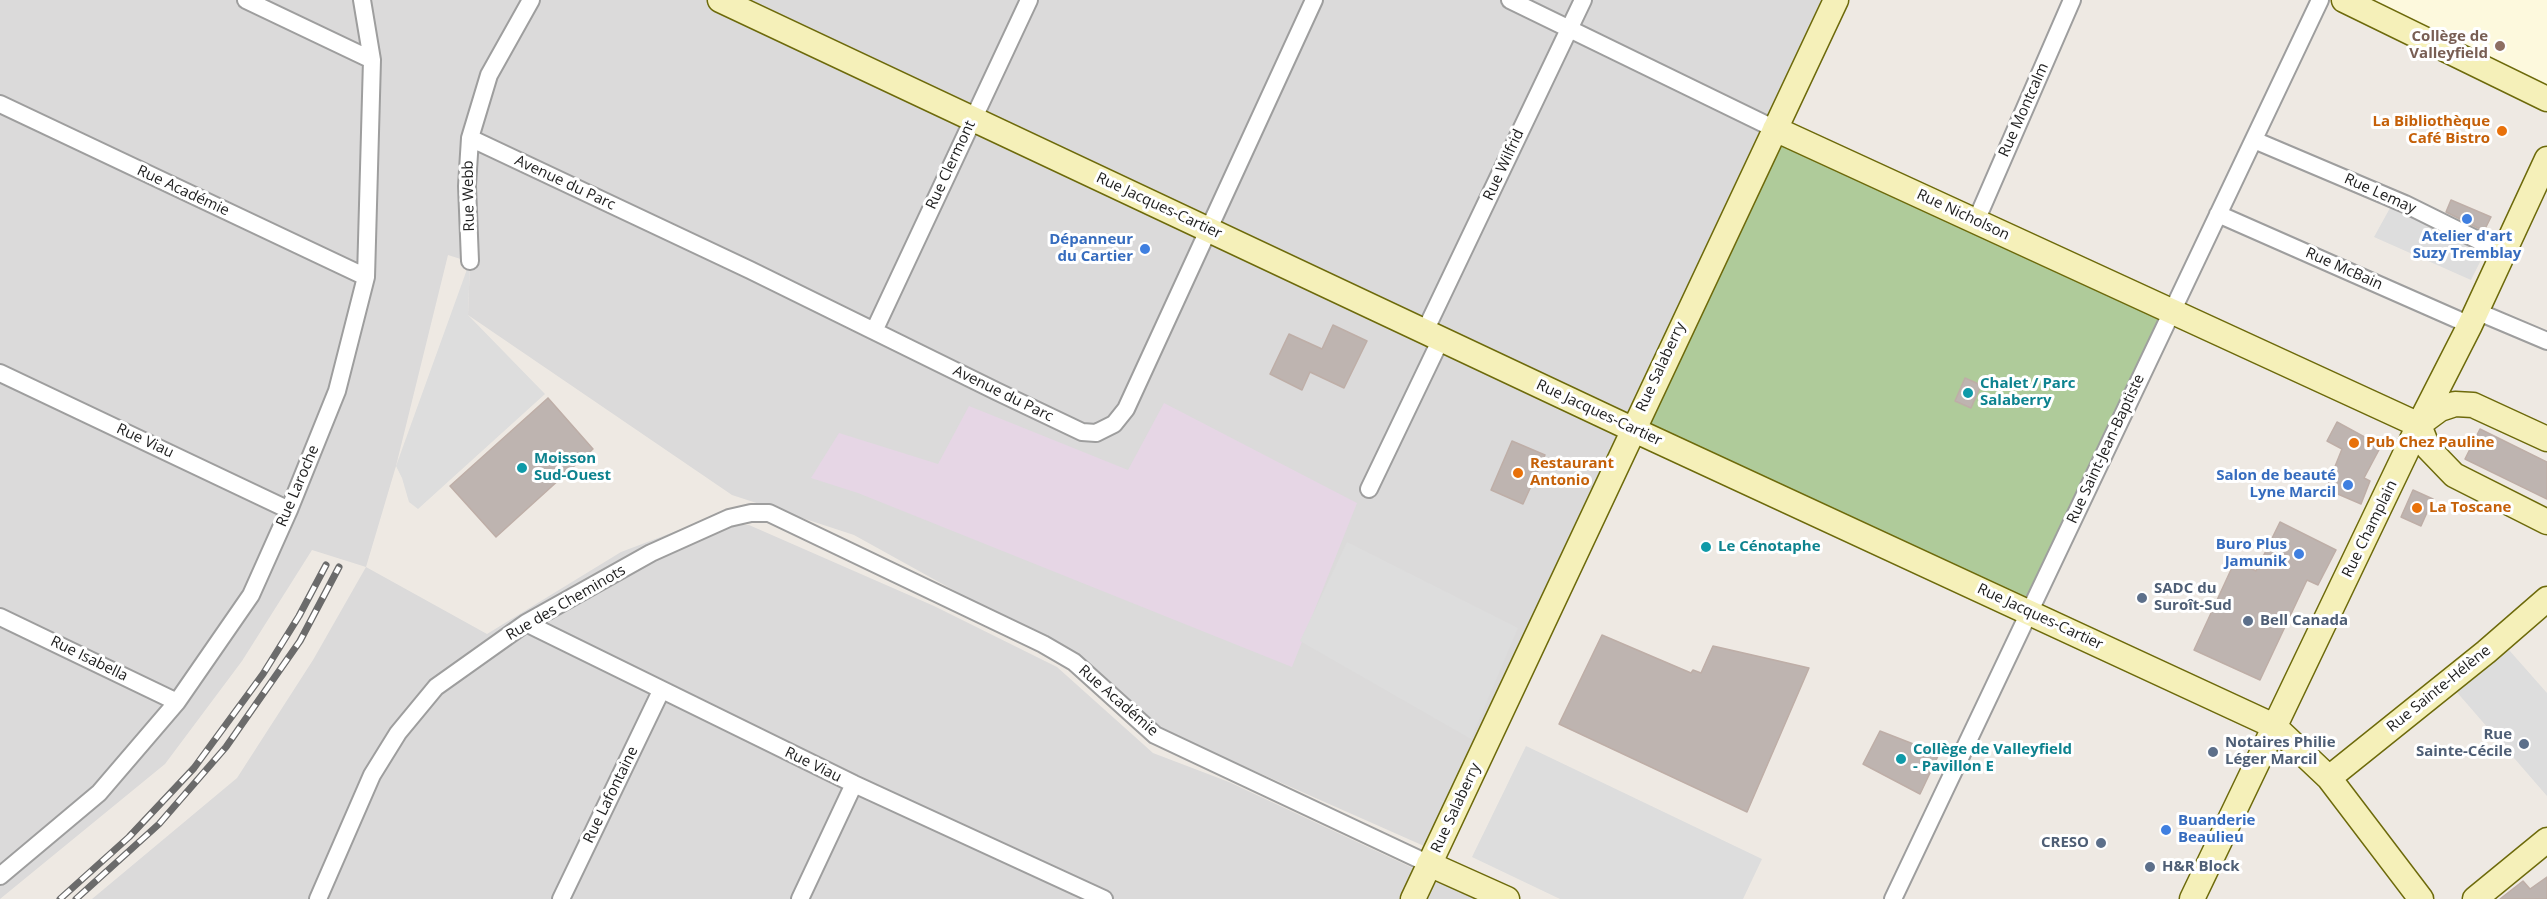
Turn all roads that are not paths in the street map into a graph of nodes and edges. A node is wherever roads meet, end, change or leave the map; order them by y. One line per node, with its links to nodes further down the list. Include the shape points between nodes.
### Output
1 (246, 0): 14 (street)
2 (362, 0): 14 (street, Rue Laroche)
3 (531, 0): 19 (street, Rue Webb, via 489,75)
4 (720, 0): 17 (street, Rue Jacques-Cartier)
5 (1029, 0): 17 (street, Rue Clermont)
6 (1314, 0): 24 (street, Avenue du Parc)
7 (1510, 0): 13 (street, Rue Nicholson)
8 (1583, 0): 13 (street, Rue Wilfrid)
9 (1836, 0): 18 (street, Rue Salaberry)
10 (2072, 0): 23 (street, Rue Montcalm)
11 (2320, 0): 20 (street, Rue Saint-Jean-Baptiste)
12 (2344, 0): 15 (street)
13 (1569, 28): 18 (street, Rue Nicholson); 31 (street, Rue Wilfrid)
14 (372, 60): 27 (street, Rue Laroche)
15 (2547, 99)
16 (0, 104): 27 (street, Rue Académie)
17 (973, 119): 24 (street, Rue Jacques-Cartier); 30 (street, Rue Clermont)
18 (1775, 129): 23 (street, Rue Nicholson); 35 (street, Rue Salaberry)
19 (470, 138): 26 (street, Rue Webb); 30 (street, Avenue du Parc)
20 (2254, 140): 22 (street, Rue Saint-Jean-Baptiste); 25 (street, Rue Lemay, via 2405,204)
21 (2547, 159): 25 (street, Rue Champlain)
22 (2218, 214): 28 (street, Rue Saint-Jean-Baptiste); 29 (street, Rue McBain)
23 (1976, 221): 28 (street, Rue Nicholson)
24 (1207, 229): 30 (street, Avenue du Parc, via 1126,409 1114,424 1096,433 1082,432); 31 (street, Rue Jacques-Cartier)
25 (2504, 253): 29 (street, Rue Champlain)
26 (470, 261)
27 (366, 277): 38 (street, Rue Laroche, via 337,391)
28 (2172, 311): 34 (street, Rue Nicholson); 42 (street, Rue Saint-Jean-Baptiste)
29 (2473, 318): 32 (street, Rue McBain); 34 (street, Rue Champlain)
30 (874, 331)
31 (1433, 335): 35 (street, Rue Jacques-Cartier); 37 (street, Rue Wilfrid)
32 (2547, 341)
33 (0, 373): 38 (street, Rue Viau)
34 (2419, 424): 36 (street, via 2447,406 2473,405); 40 (street, via 2428,448 2454,475); 47 (street, Rue Champlain)
35 (1632, 429): 42 (street, Rue Jacques-Cartier); 51 (street, Rue Salaberry)
36 (2547, 439)
37 (1369, 489)
38 (290, 510): 46 (street, Rue Laroche, via 251,595)
39 (729, 518): 44 (street, Rue des Cheminots, via 651,554); 51 (street, Rue Académie, via 769,513 1043,644 1074,662 1155,735)
40 (2547, 522)
41 (2547, 599): 48 (street, Rue Sainte-Hélène)
42 (2029, 612): 47 (street, Rue Jacques-Cartier); 59 (street, Rue Saint-Jean-Baptiste)
43 (0, 617): 46 (street, Rue Isabella)
44 (526, 623): 45 (street, Rue Viau); 53 (street, Rue des Cheminots, via 436,687 398,733 372,775)
45 (661, 691): 49 (street, Rue Viau); 54 (street, Rue Lafontaine)
46 (177, 702): 52 (street, Rue Laroche, via 99,793)
47 (2274, 726): 48 (street, Rue Jacques-Cartier); 60 (street, Rue Champlain)
48 (2329, 778): 61 (street, Rue Jacques-Cartier)
49 (854, 784): 55 (street); 56 (street, Rue Viau)
50 (2547, 840): 62 (street)
51 (1430, 864): 57 (street, Rue Salaberry); 58 (street, Rue Académie)
52 (0, 876)
53 (318, 899)
54 (561, 899)
55 (800, 899)
56 (1104, 899)
57 (1413, 899)
58 (1507, 899)
59 (1893, 899)
60 (2192, 899)
61 (2421, 899)
62 (2475, 899)

